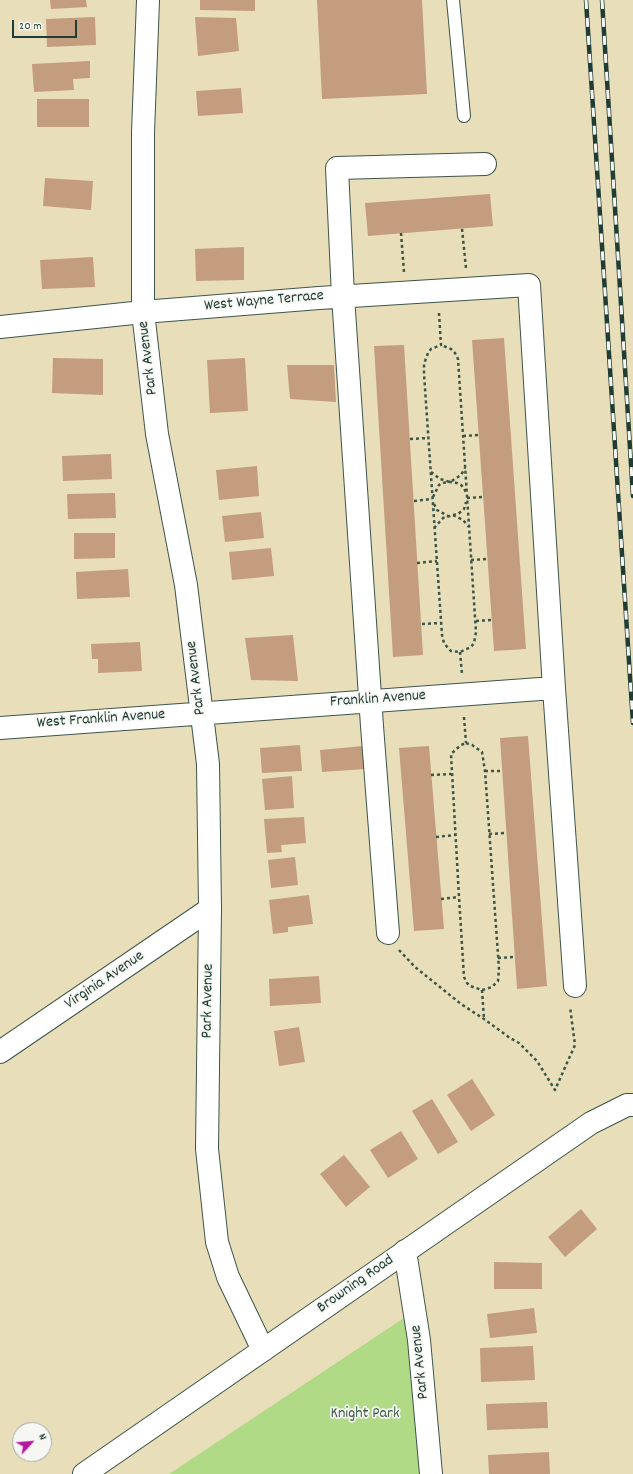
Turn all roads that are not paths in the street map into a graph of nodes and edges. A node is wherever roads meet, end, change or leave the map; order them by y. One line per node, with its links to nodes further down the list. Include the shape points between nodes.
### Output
1 (148, 0): 6 (street, Park Avenue, via 143,133)
2 (453, 0): 3 (lane)
3 (464, 116)
4 (485, 164): 5 (street, via 337,168)
5 (343, 296): 6 (street, West Wayne Terrace); 8 (street, West Wayne Terrace, via 529,285); 9 (street)
6 (144, 312): 7 (street, West Wayne Terrace); 10 (street, Park Avenue, via 158,434 186,585)
7 (0, 327)
8 (554, 688): 9 (street, Franklin Avenue); 14 (street)
9 (370, 701): 10 (street, Franklin Avenue); 13 (street)
10 (202, 713): 11 (street, West Franklin Avenue); 12 (street, Park Avenue, via 208,764)
11 (0, 728)
12 (210, 909): 15 (street, Virginia Avenue); 18 (street, Park Avenue, via 208,1149 217,1242 228,1277)
13 (388, 933)
14 (575, 986)
15 (0, 1052)
16 (633, 1105): 17 (street, Browning Road, via 627,1105 591,1123)
17 (405, 1251): 18 (street, Browning Road); 20 (street, Park Avenue, via 419,1340)
18 (263, 1350): 19 (street, Browning Road)
19 (84, 1474)
20 (432, 1474)

